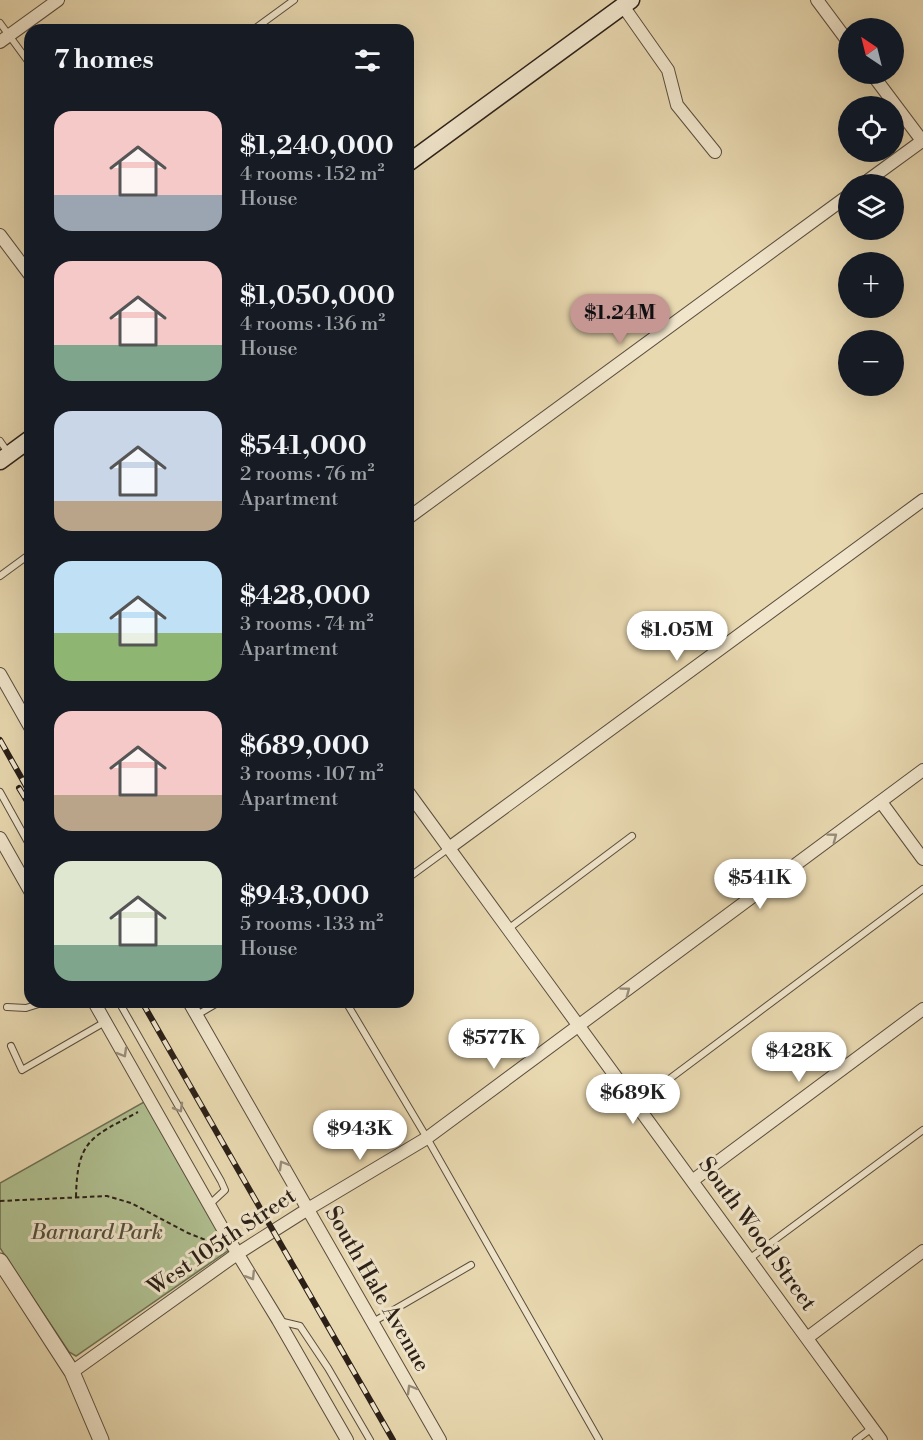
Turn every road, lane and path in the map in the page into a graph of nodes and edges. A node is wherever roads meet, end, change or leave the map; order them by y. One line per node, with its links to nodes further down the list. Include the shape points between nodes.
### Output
1 (58, 0): 6 (street)
2 (294, 0): 7 (lane)
3 (817, 0): 9 (street)
4 (627, 3): 14 (street, via 668,70 677,105); 15 (main road)
5 (0, 23): 10 (lane)
6 (25, 24)
7 (261, 24)
8 (24, 25): 10 (street)
9 (838, 28)
10 (4, 39): 11 (lane)
11 (24, 58)
12 (880, 84): 13 (street)
13 (923, 142): 16 (street)
14 (715, 152)
15 (414, 159)
16 (877, 174)
17 (838, 203): 23 (street)
18 (0, 235): 19 (street)
19 (24, 267)
20 (24, 442): 21 (main road)
21 (3, 452)
22 (923, 500): 35 (street)
23 (414, 514)
24 (24, 558): 25 (lane)
25 (0, 576)
26 (0, 674): 27 (street)
27 (24, 716)
28 (923, 770): 31 (street, West 105th Street)
29 (0, 792): 32 (lane)
30 (414, 800): 35 (street, South Wood Street)
31 (881, 802): 36 (street); 51 (street, West 105th Street, one-way to 31)
32 (24, 835)
33 (632, 836): 40 (lane)
34 (1, 843): 38 (street)
35 (449, 848): 37 (lane); 40 (street, South Wood Street)
36 (923, 859)
37 (414, 874)
38 (24, 881)
39 (923, 889): 53 (lane)
40 (508, 929): 51 (street, South Wood Street)
41 (7, 1007): 42 (lane)
42 (24, 1008)
43 (97, 1008): 50 (street)
44 (122, 1008): 60 (lane, one-way to 60, via 221,1180 225,1190)
45 (192, 1008): 49 (street, South Hale Avenue)
46 (208, 1008): 49 (lane)
47 (350, 1008): 56 (lane)
48 (923, 1009): 57 (street)
49 (196, 1015): 61 (street, South Hale Avenue, one-way to 49)
50 (105, 1022): 52 (lane, via 22,1070); 60 (street, one-way to 60)
51 (579, 1026): 53 (street, South Wood Street); 56 (street, West 105th Street)
52 (11, 1046)
53 (636, 1104): 57 (street, South Wood Street)
54 (138, 1112): 58 (path, via 93,1136 82,1152 76,1173)
55 (923, 1130): 65 (lane)
56 (427, 1138): 61 (street, West 105th Street); 77 (lane)
57 (692, 1181): 65 (street, South Wood Street)
58 (76, 1197): 59 (path); 62 (path, via 107,1196 131,1203)
59 (0, 1201)
60 (209, 1205): 64 (street)
61 (308, 1209): 64 (street, West 105th Street); 69 (street, South Hale Avenue)
62 (213, 1243)
63 (923, 1251): 70 (street)
64 (237, 1254): 68 (street, one-way to 68); 71 (street, West 105th Street)
65 (749, 1259): 70 (street, South Wood Street)
66 (0, 1261): 71 (street)
67 (471, 1265): 69 (lane)
68 (278, 1320): 74 (street); 75 (lane, via 300,1326)
69 (372, 1322): 76 (street, South Hale Avenue, one-way to 69)
70 (807, 1338): 72 (street, South Wood Street)
71 (72, 1372): 73 (street)
72 (872, 1428): 78 (lane); 79 (street, South Wood Street)
73 (101, 1440)
74 (347, 1440)
75 (370, 1440)
76 (440, 1440)
77 (599, 1440)
78 (856, 1440)
79 (881, 1440)

